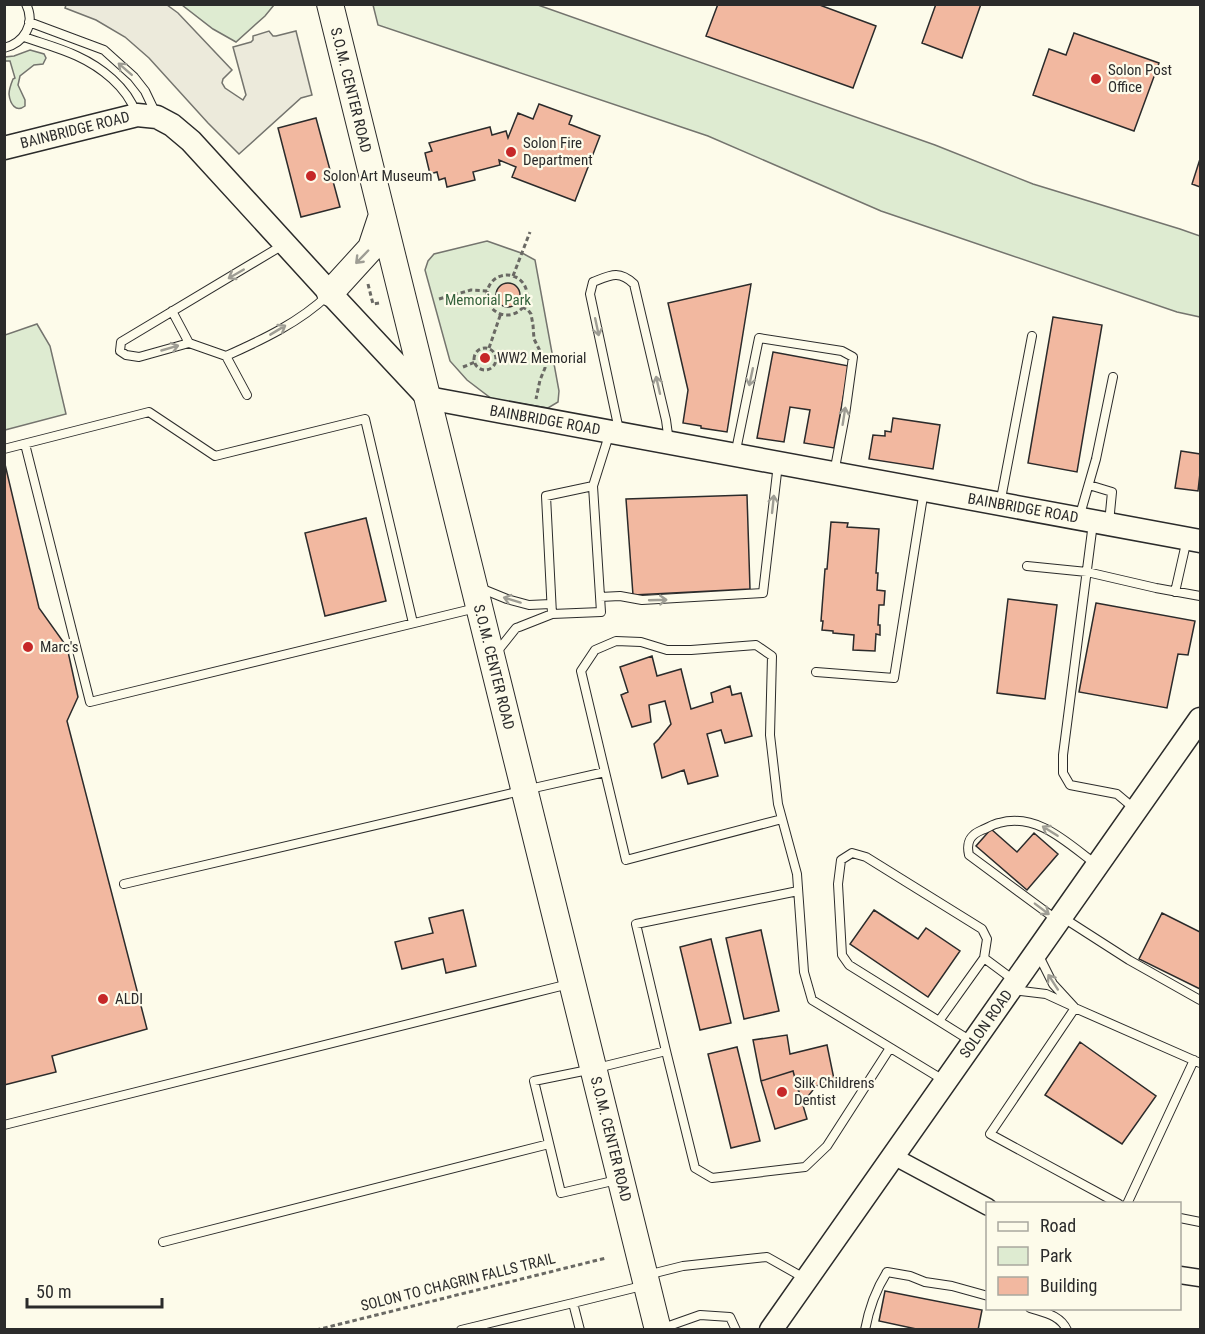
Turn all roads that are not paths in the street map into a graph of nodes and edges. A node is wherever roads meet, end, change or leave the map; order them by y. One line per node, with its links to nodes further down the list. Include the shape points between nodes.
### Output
1 (26, 4): 3 (lane)
2 (330, 4): 8 (main road, S.O.M. CENTER ROAD)
3 (29, 22): 4 (lane); 6 (lane, one-way to 3, via 145,92 104,50)
4 (24, 37): 5 (lane); 6 (lane, via 76,55 94,66)
5 (4, 48)
6 (147, 116): 7 (street, BAINBRIDGE ROAD); 9 (street, via 172,125 191,141)
7 (4, 148)
8 (382, 215): 10 (main road, one-way to 10, via 371,248); 17 (main road, S.O.M. CENTER ROAD)
9 (286, 243): 10 (street); 11 (lane, one-way to 11)
10 (330, 293): 14 (lane, one-way to 10, via 314,308); 17 (street)
11 (172, 311): 13 (lane); 13 (lane, one-way to 13, via 121,342 120,351 139,357)
12 (1032, 336): 28 (lane)
13 (189, 343): 14 (lane)
14 (226, 356): 16 (lane)
15 (1113, 377): 25 (lane)
16 (247, 395)
17 (428, 398): 18 (street, BAINBRIDGE ROAD); 34 (main road, S.O.M. CENTER ROAD)
18 (615, 433): 19 (street, BAINBRIDGE ROAD); 19 (lane, one-way to 18, via 634,284 626,277 612,275 594,282 590,294); 26 (lane)
19 (669, 443): 22 (street, BAINBRIDGE ROAD)
20 (26, 444): 21 (lane); 39 (lane, via 149,412 215,456 365,419); 39 (lane, via 90,702)
21 (4, 449)
22 (735, 455): 23 (street, BAINBRIDGE ROAD); 24 (lane, one-way to 22, via 853,357 842,351 759,338)
23 (778, 463): 24 (street, BAINBRIDGE ROAD); 36 (lane, one-way to 23, via 642,600 763,594)
24 (834, 473): 27 (street, BAINBRIDGE ROAD)
25 (1089, 484): 29 (lane); 29 (lane, via 1112,492)
26 (593, 486): 36 (lane); 37 (lane, via 546,496)
27 (924, 490): 28 (street, BAINBRIDGE ROAD); 41 (lane, via 894,678)
28 (1000, 504): 29 (street, BAINBRIDGE ROAD)
29 (1094, 521): 30 (street, BAINBRIDGE ROAD); 32 (lane)
30 (1194, 540): 33 (lane)
31 (1027, 566): 32 (lane)
32 (1087, 572): 33 (lane); 45 (lane, via 1063,773 1070,785 1117,794)
33 (1175, 592): 35 (lane)
34 (477, 596): 37 (lane, one-way to 34, via 529,605); 39 (lane); 40 (main road, S.O.M. CENTER ROAD)
35 (1200, 596)
36 (600, 597): 38 (lane, via 601,612)
37 (551, 604): 38 (lane)
38 (552, 614): 40 (lane, via 516,628)
39 (413, 623)
40 (492, 658): 44 (main road, S.O.M. CENTER ROAD)
41 (816, 672)
42 (1200, 719): 45 (street, SOLON ROAD)
43 (605, 772): 44 (lane); 46 (lane, via 626,860); 46 (lane, via 581,671 595,650 616,641 641,642 667,650 756,645 772,656 770,735)
44 (525, 790): 48 (lane); 53 (main road, S.O.M. CENTER ROAD)
45 (1136, 810): 47 (street, SOLON ROAD)
46 (782, 819): 49 (lane)
47 (1098, 865): 50 (street, SOLON ROAD); 50 (lane, one-way to 50, via 1047,828 1026,821 1000,822 975,833 969,840 969,855)
48 (124, 884)
49 (798, 891): 59 (lane, via 804,972 812,1000); 60 (lane, via 636,924)
50 (1060, 919): 51 (street, SOLON ROAD); 55 (lane)
51 (1037, 952): 54 (street, SOLON ROAD); 56 (lane, one-way to 51, via 1053,984)
52 (984, 958): 54 (lane); 57 (lane); 57 (lane, via 987,939 982,929 866,857 852,854 841,860 838,884 842,955 849,965)
53 (572, 984): 62 (main road, S.O.M. CENTER ROAD); 64 (lane)
54 (1013, 986): 56 (lane, via 1046,994); 58 (street, SOLON ROAD)
55 (1200, 1000)
56 (1075, 1008): 61 (lane); 68 (lane, via 990,1134)
57 (939, 1021): 58 (lane)
58 (973, 1042): 63 (street, SOLON ROAD)
59 (890, 1048): 60 (lane, via 827,1146 806,1167 712,1178 695,1168); 63 (lane)
60 (666, 1051): 62 (lane)
61 (1197, 1062): 69 (lane)
62 (593, 1069): 65 (lane, via 534,1081); 67 (main road, S.O.M. CENTER ROAD)
63 (946, 1081): 66 (street, SOLON ROAD)
64 (4, 1125)
65 (549, 1144): 67 (lane, via 561,1193); 73 (lane)
66 (893, 1156): 70 (street); 76 (street, SOLON ROAD)
67 (621, 1179): 77 (main road, S.O.M. CENTER ROAD)
68 (1117, 1202)
69 (1127, 1202)
70 (986, 1206)
71 (1181, 1218): 72 (lane)
72 (1200, 1222)
73 (163, 1242)
74 (1181, 1275): 75 (street)
75 (1200, 1278)
76 (807, 1279): 77 (lane, via 767,1257 683,1266); 82 (street, SOLON ROAD)
77 (645, 1280): 79 (lane); 81 (main road, S.O.M. CENTER ROAD)
78 (986, 1296): 86 (lane, via 887,1272 876,1290)
79 (573, 1303): 83 (lane); 84 (lane)
80 (1037, 1310): 87 (lane, via 1063,1321)
81 (661, 1325): 85 (lane, via 700,1315 730,1317)
82 (771, 1327)
83 (461, 1329)
84 (580, 1329)
85 (736, 1329)
86 (865, 1329)
87 (1067, 1329)

